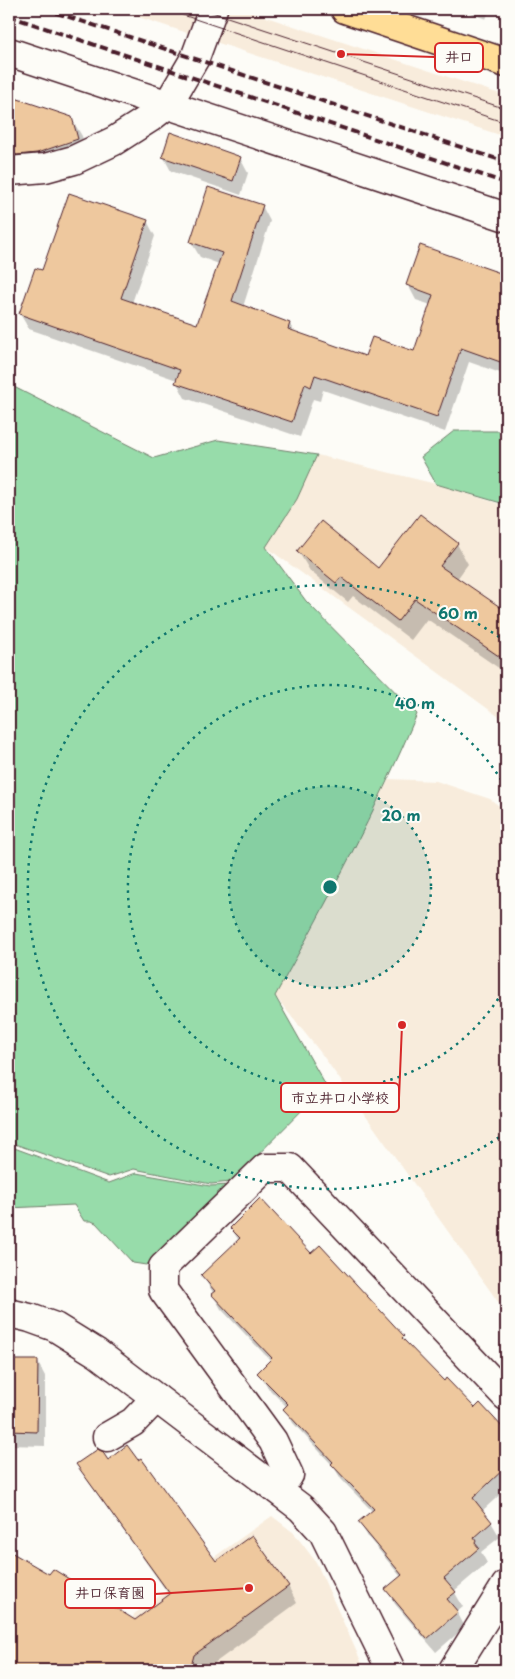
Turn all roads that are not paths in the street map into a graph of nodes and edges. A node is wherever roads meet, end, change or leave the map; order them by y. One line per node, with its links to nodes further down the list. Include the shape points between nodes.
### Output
1 (213, 9): 5 (street, via 195,58)
2 (345, 9): 4 (highway)
3 (9, 52): 5 (street)
4 (506, 63)
5 (168, 104): 6 (street, via 114,141 74,160 45,168); 7 (street)
6 (9, 171)
7 (506, 217)
8 (9, 1313): 10 (street, via 55,1327 97,1353)
9 (506, 1396): 12 (street, via 290,1168 265,1168 163,1267 163,1290 273,1442 290,1475)
10 (156, 1398): 11 (street, via 133,1422); 12 (street)
11 (107, 1437)
12 (278, 1490): 14 (street, via 301,1508 323,1532)
13 (506, 1585): 15 (street)
14 (388, 1669)
15 (453, 1670)

